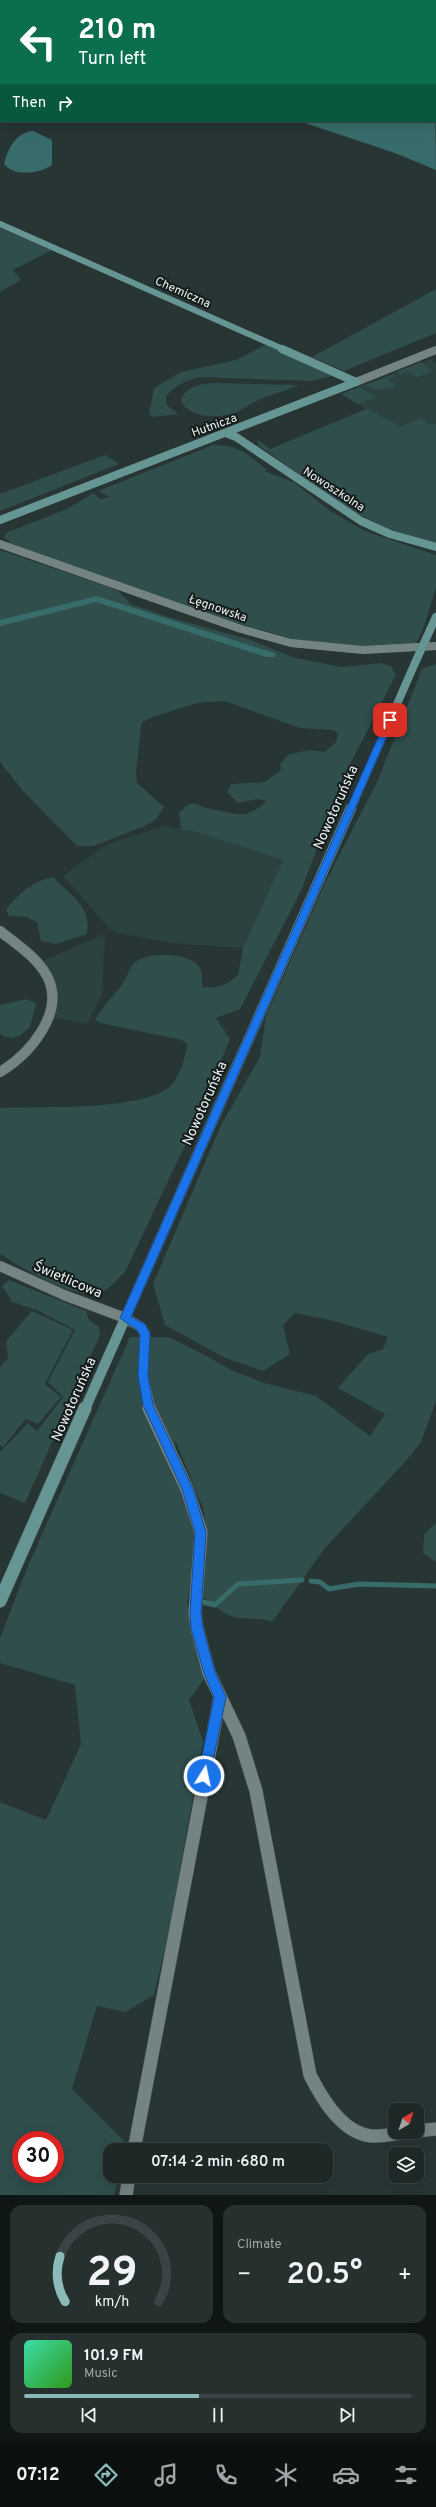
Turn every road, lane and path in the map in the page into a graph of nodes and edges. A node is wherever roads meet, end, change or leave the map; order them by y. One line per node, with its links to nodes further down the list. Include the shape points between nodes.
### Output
1 (0, 224): 3 (street, Chemiczna)
2 (436, 350): 3 (street, Hutnicza)
3 (356, 382): 4 (street, Hutnicza)
4 (228, 434): 5 (street, Hutnicza, via 214,436); 7 (street, Nowoszkolna, via 361,521 390,534)
5 (0, 520)
6 (0, 544): 9 (street, Łęgnowska, via 234,626 291,643 363,650)
7 (436, 547)
8 (436, 618): 13 (street, Nowotoruńska, bridge)
9 (436, 646)
10 (0, 931): 11 (street, via 38,963 48,976 54,995 52,1013 27,1052)
11 (0, 1072)
12 (0, 1266): 13 (street, Świetlicowa, via 64,1296)
13 (125, 1318): 14 (street, Nowotoruńska); 15 (street, Świetlicowa, via 141,1327 145,1334 143,1375 148,1405 196,1511 201,1532 195,1613 209,1673)
14 (0, 1601)
15 (220, 1697): 18 (street, via 239,1736 256,1791 310,2075 328,2105 355,2130 370,2136); 19 (street)
16 (436, 2129): 17 (street)
17 (424, 2130)
18 (388, 2134)
19 (135, 2143)
20 (128, 2183): 21 (street)
21 (126, 2195)

